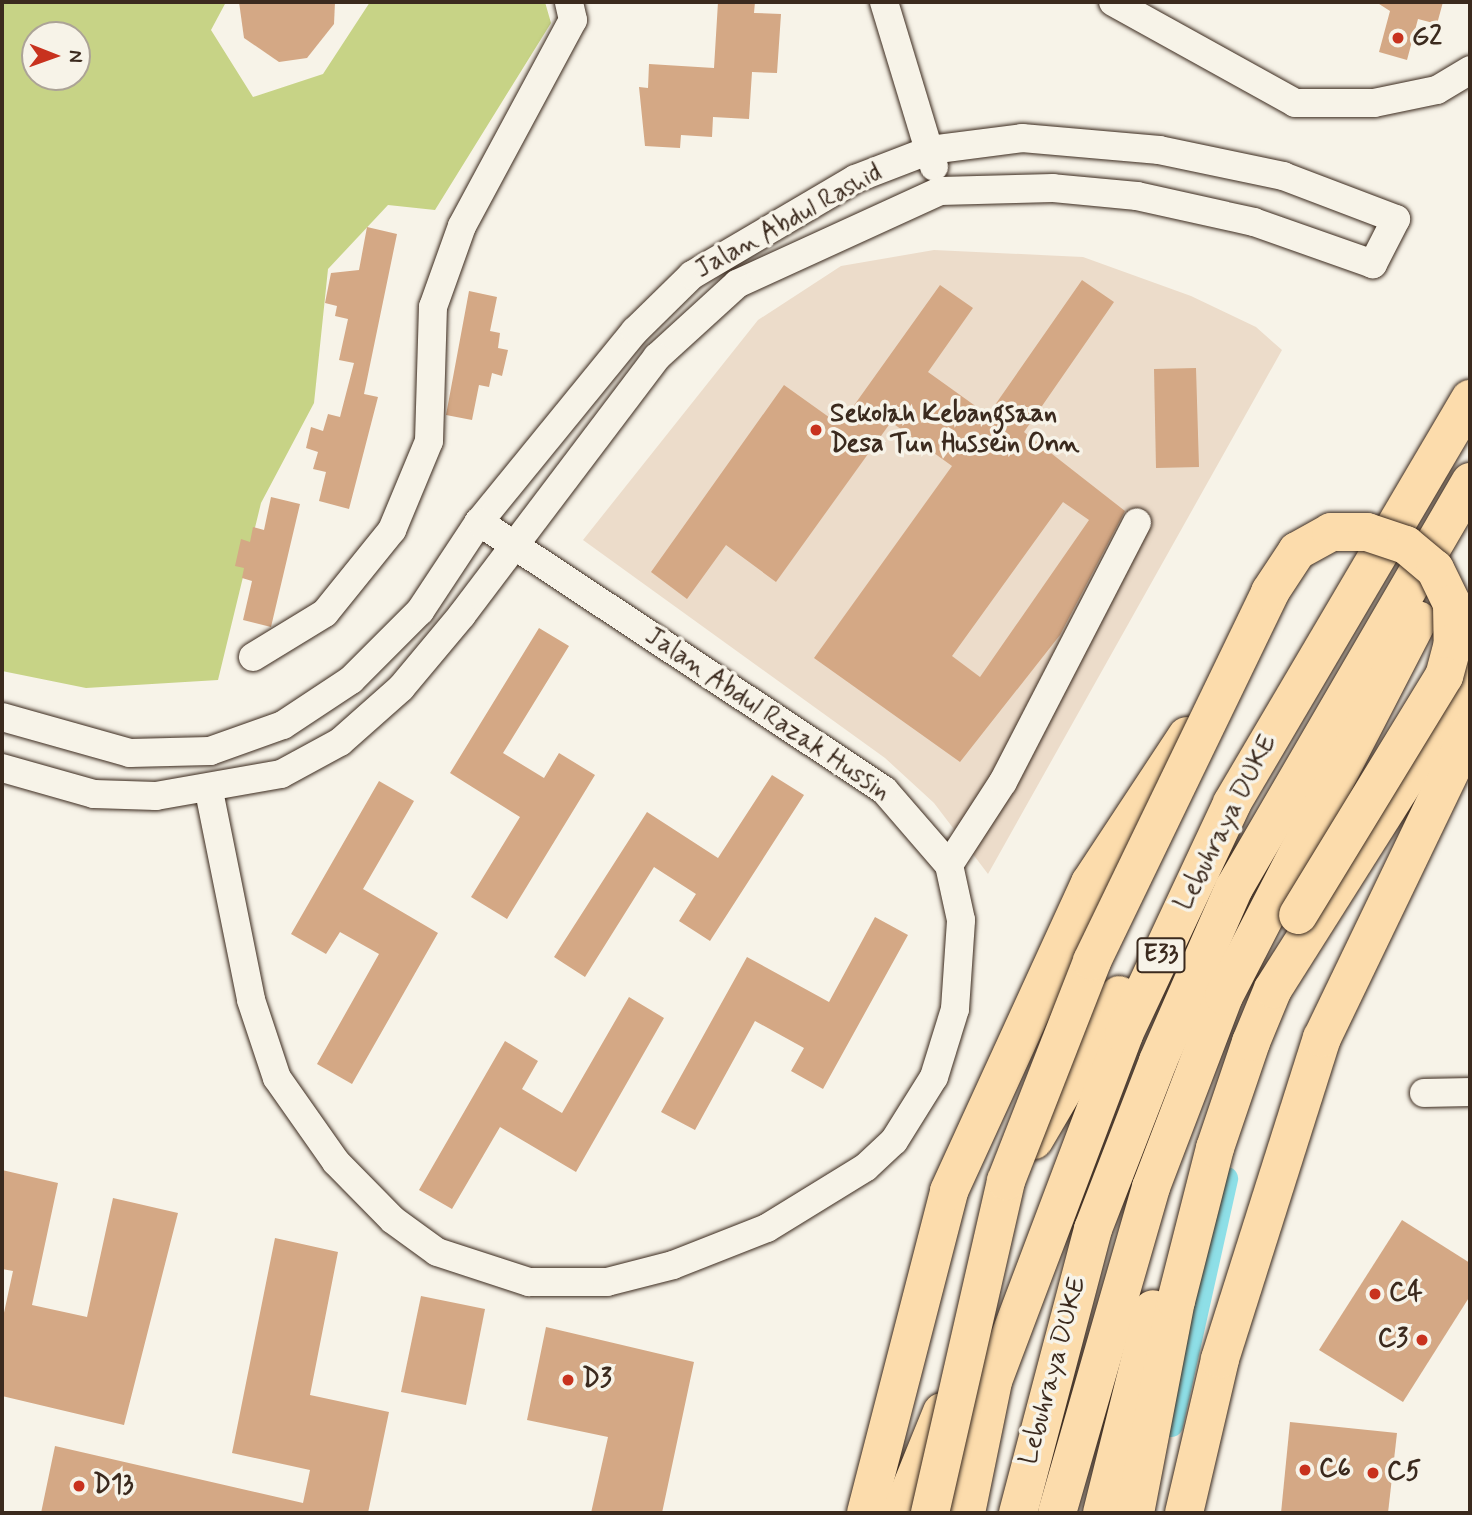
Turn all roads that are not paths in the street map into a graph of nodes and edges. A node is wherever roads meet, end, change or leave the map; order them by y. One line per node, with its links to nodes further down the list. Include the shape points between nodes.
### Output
1 (569, 2): 13 (street, via 573,20 462,226 433,307 429,441 392,530 325,613)
2 (884, 2): 5 (street)
3 (1113, 2): 4 (street, via 1294,103 1374,103 1437,90)
4 (1470, 70)
5 (930, 150): 6 (street); 6 (street, Jalan Abdul Rashid, via 1022,138 1159,150 1283,176 1396,219 1373,264 1254,222 1137,196 1053,188); 10 (street, Jalan Abdul Rashid, via 855,179 692,275 635,331)
6 (940, 191): 12 (street, Jalan Abdul Rashid, via 737,284 657,357)
7 (1470, 399): 20 (highway, Lebuhraya DUKE / E33)
8 (1470, 482): 32 (highway, Lebuhraya DUKE / E33, via 1234,887 1158,1060 1093,1229)
9 (1470, 495): 26 (highway, via 1426,606 1224,996 1151,1187)
10 (479, 522): 12 (street, Jalan Abdul Razak Hussin); 16 (street, Jalan Abdul Rashid, via 420,611 351,680 283,725 209,751 130,753)
11 (1137, 522): 21 (street, via 1003,782)
12 (513, 545): 19 (street, Jalan Abdul Rashid, via 401,688 340,742 281,774); 21 (street, Jalan Abdul Razak Hussin, via 884,790)
13 (253, 657)
14 (1237, 660): 24 (highway, bridge, via 1297,551 1331,532 1367,532 1406,545 1435,569 1452,604 1453,643 1444,676 1276,951 1244,1017 1194,1157); 27 (highway, bridge, via 1090,883 949,1191); 30 (highway, bridge, via 1047,1065 980,1278)
15 (1470, 677): 37 (highway, via 1273,989 1251,1042 1215,1148 1176,1301)
16 (2, 717)
17 (1470, 730): 38 (highway, via 1322,1038 1220,1359)
18 (2, 768): 19 (street, Jalan Abdul Rashid, via 94,794)
19 (209, 790): 21 (street, Jalan Abdul Razak Hussin, via 254,1011 290,1101 336,1163 414,1238 462,1263 528,1282 607,1282 734,1242 801,1210 894,1141 934,1077 954,1009 961,920)
20 (1232, 803): 25 (highway, via 1021,1162); 31 (highway, Lebuhraya DUKE / E33, via 1124,1034 1075,1159 993,1381)
21 (949, 865)
22 (1470, 1092): 23 (street)
23 (1424, 1093)
24 (1167, 1267): 35 (highway, via 1138,1356); 36 (highway)
25 (945, 1405): 28 (highway); 29 (highway)
26 (1085, 1416): 33 (highway); 34 (highway)
27 (866, 1513)
28 (901, 1513)
29 (924, 1513)
30 (930, 1513)
31 (966, 1513)
32 (1018, 1513)
33 (1056, 1513)
34 (1074, 1513)
35 (1102, 1513)
36 (1128, 1513)
37 (1135, 1513)
38 (1184, 1513)

